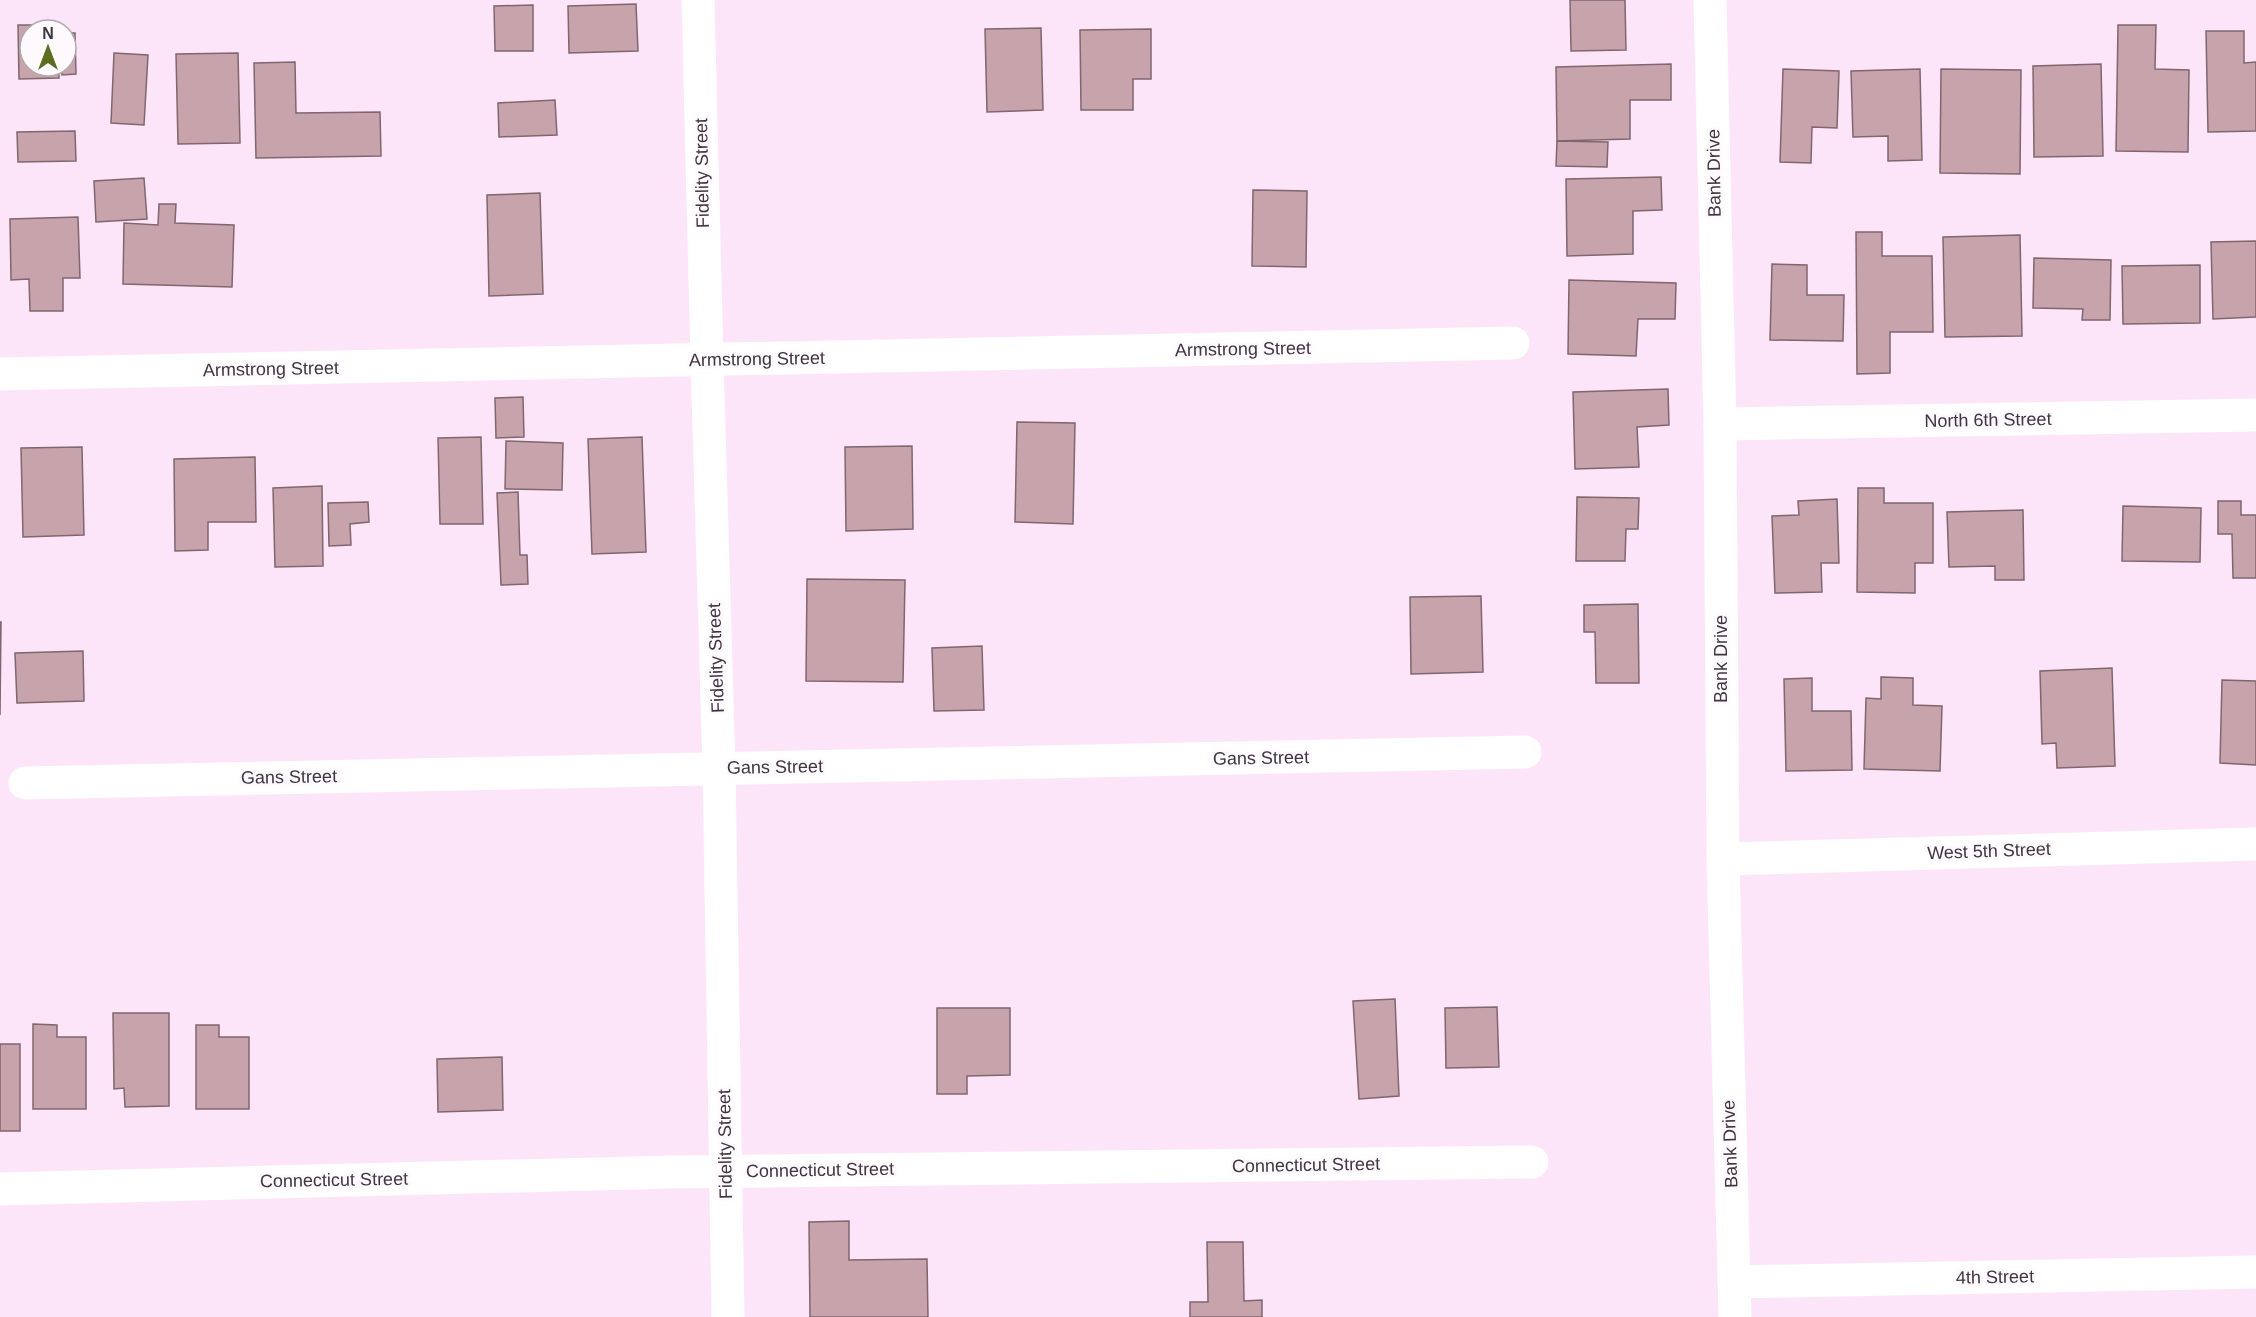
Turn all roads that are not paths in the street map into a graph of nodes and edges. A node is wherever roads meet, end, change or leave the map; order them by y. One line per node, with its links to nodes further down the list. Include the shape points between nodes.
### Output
1 (698, 0): 4 (street, Fidelity Street)
2 (1710, 0): 7 (street, Bank Drive)
3 (1513, 343): 4 (street, Armstrong Street)
4 (707, 360): 5 (street, Armstrong Street); 9 (street, Fidelity Street)
5 (0, 374)
6 (2256, 415): 7 (street, North 6th Street)
7 (1719, 424): 12 (street, Bank Drive)
8 (1525, 752): 9 (street, Gans Street)
9 (720, 768): 10 (street, Gans Street); 14 (street, Fidelity Street)
10 (25, 783)
11 (2256, 844): 12 (street, West 5th Street)
12 (1723, 859): 17 (street, Bank Drive)
13 (1532, 1162): 14 (street, Connecticut Street)
14 (725, 1171): 15 (street, Connecticut Street); 18 (street, Fidelity Street)
15 (0, 1189)
16 (2256, 1272): 17 (street, 4th Street)
17 (1734, 1282): 19 (street, Bank Drive)
18 (728, 1317)
19 (1735, 1317)

